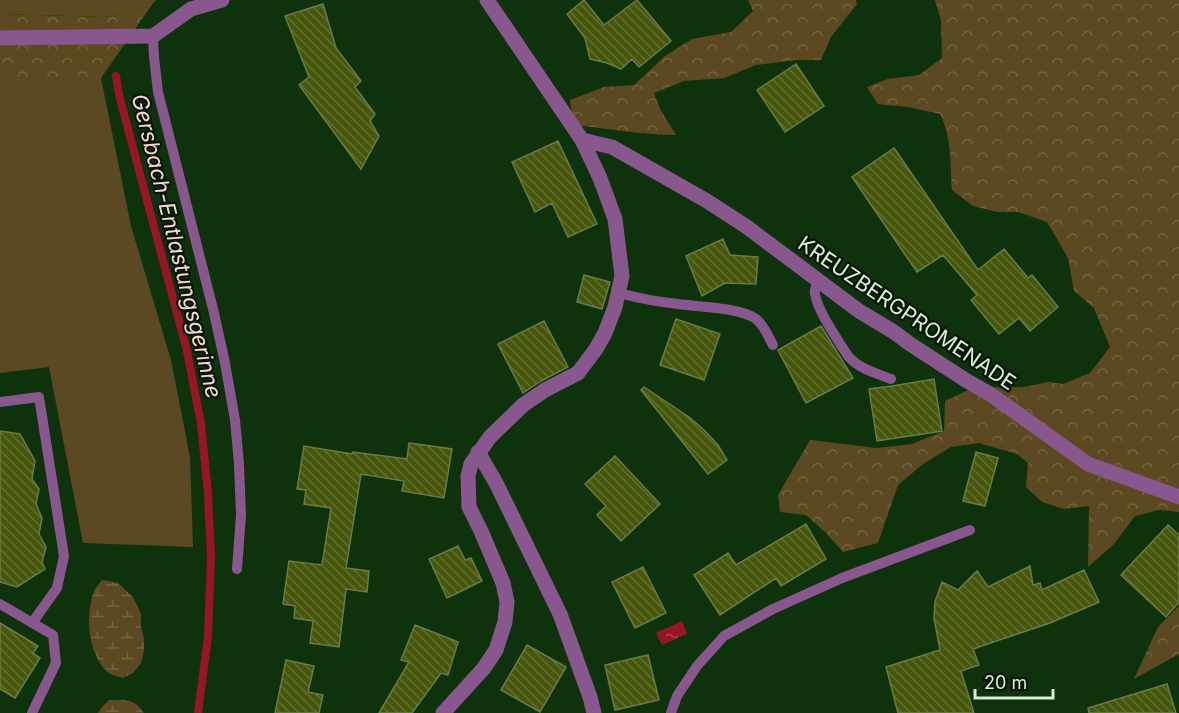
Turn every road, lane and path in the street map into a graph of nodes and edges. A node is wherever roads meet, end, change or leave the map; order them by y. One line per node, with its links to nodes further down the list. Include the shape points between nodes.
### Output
1 (222, 0): 3 (street)
2 (487, 0): 6 (street)
3 (190, 4): 4 (street)
4 (153, 36): 5 (street); 15 (lane, via 158,92 223,353 235,420 241,515)
5 (0, 38)
6 (582, 140): 7 (street, KREUZBERGPROMENADE, via 612,147 683,186); 8 (street, via 615,219 622,276)
7 (819, 280): 10 (lane, via 815,296 848,356 863,368); 13 (street, KREUZBERGPROMENADE, via 859,311 990,394 1088,464)
8 (619, 293): 9 (lane, via 748,315 763,326); 12 (street, via 605,333 578,373 523,405)
9 (773, 345)
10 (891, 379)
11 (0, 402): 17 (lane, via 39,397 64,556 57,588)
12 (478, 452): 19 (street, via 468,476 469,507 503,583 507,602 505,622 496,650 484,668); 20 (street, via 560,614)
13 (1179, 497)
14 (970, 530): 21 (lane, via 842,578 724,636 697,666)
15 (237, 568)
16 (0, 604): 17 (lane)
17 (32, 623): 18 (lane, via 52,635 56,663)
18 (32, 713)
19 (443, 713)
20 (594, 713)
21 (671, 713)

